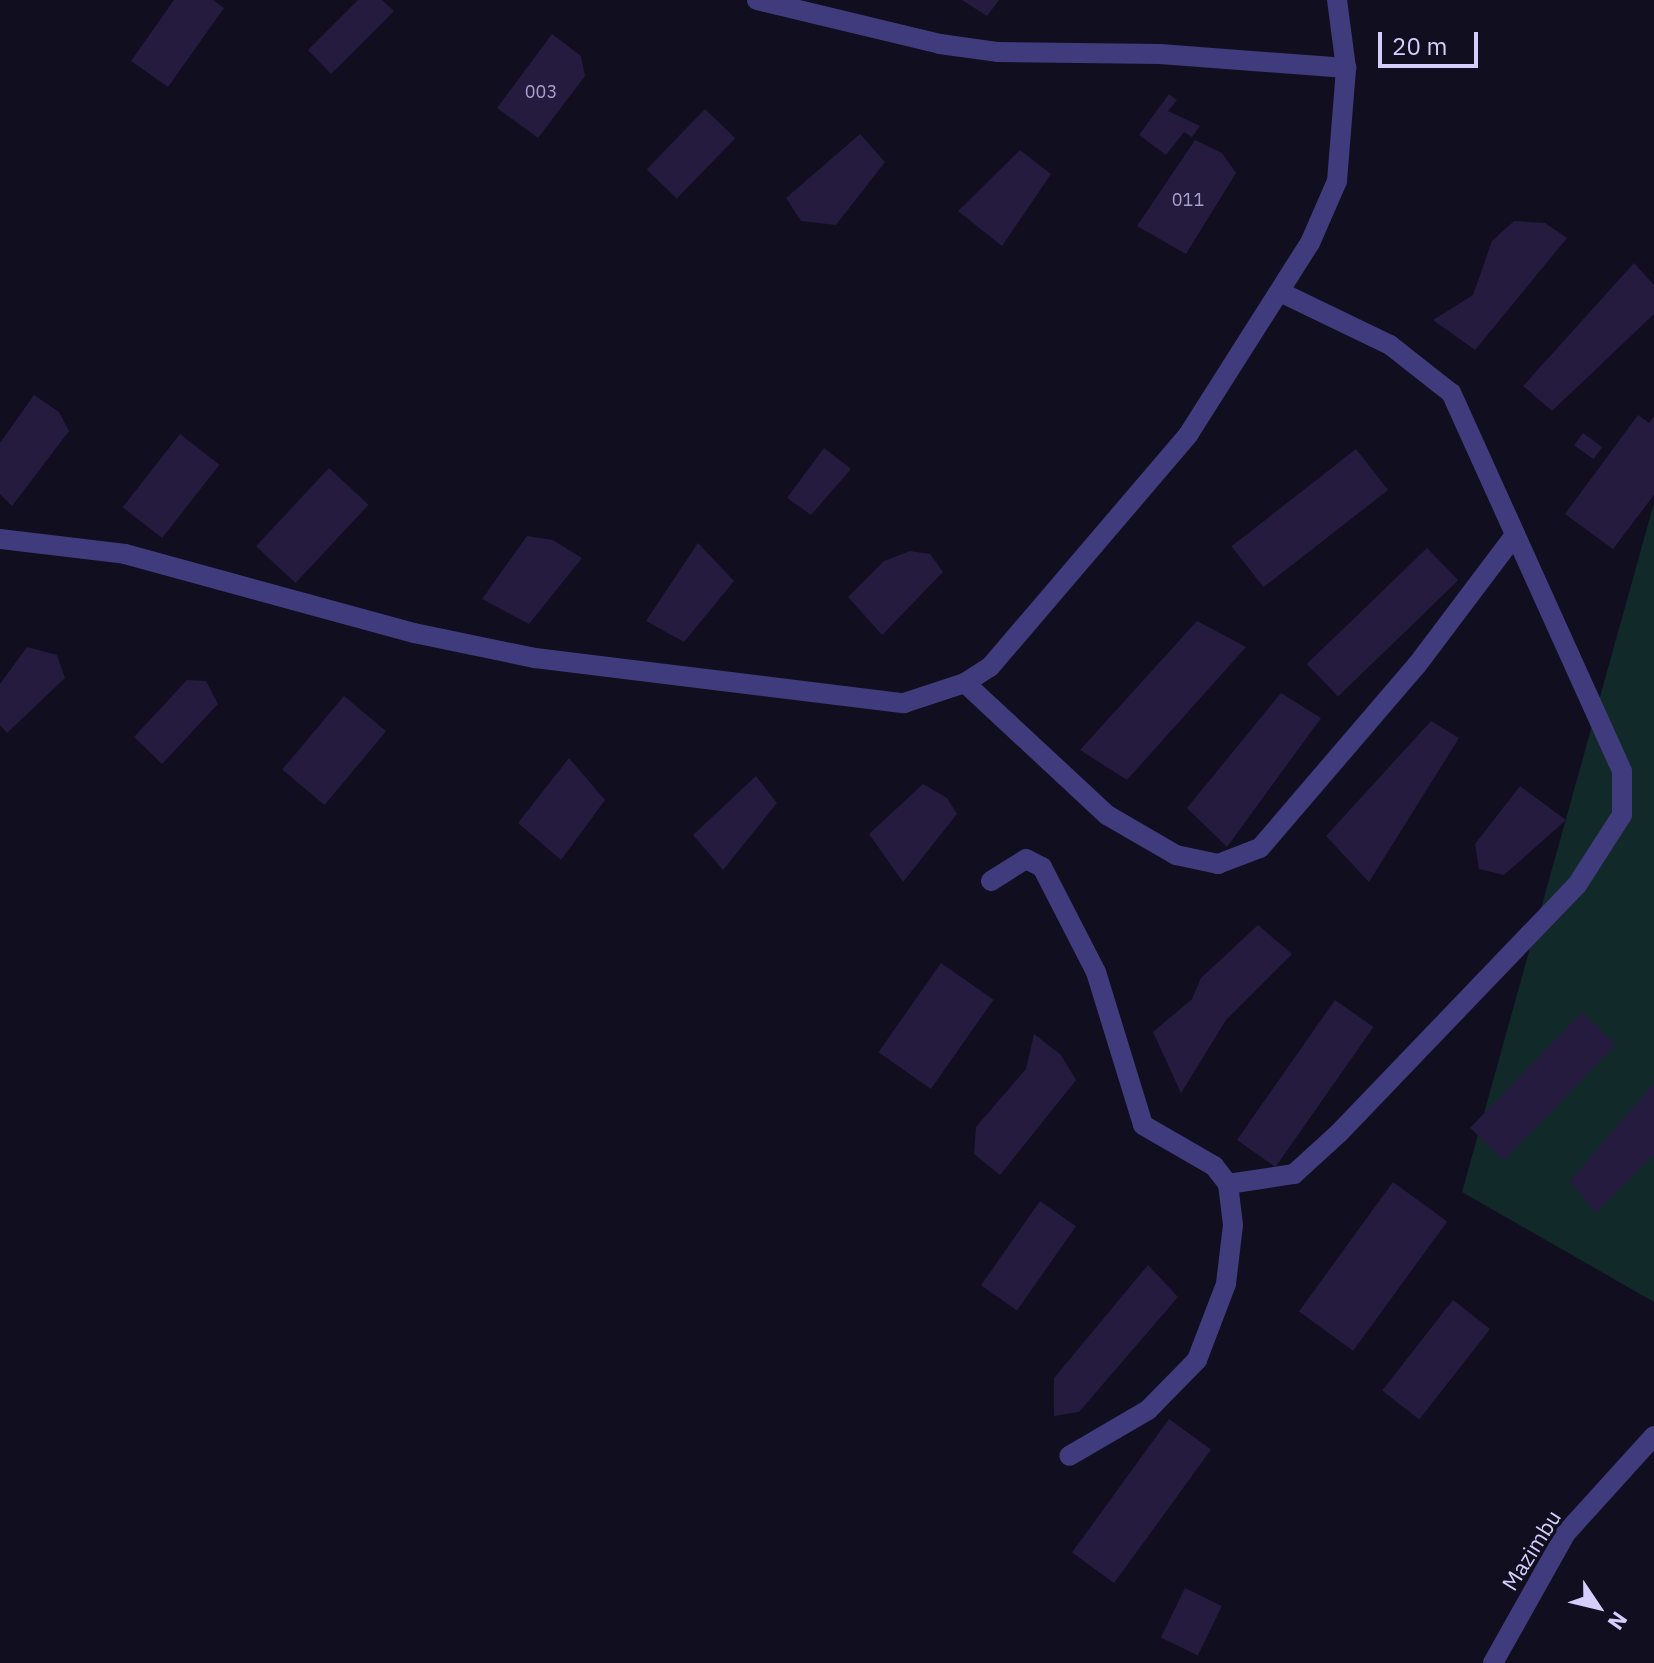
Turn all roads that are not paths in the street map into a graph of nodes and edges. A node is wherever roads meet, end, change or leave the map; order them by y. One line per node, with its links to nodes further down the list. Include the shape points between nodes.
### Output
1 (757, 0): 3 (street, via 940,44 998,52 1160,54)
2 (1337, 0): 3 (street)
3 (1346, 68): 4 (street, via 1337,181)
4 (1280, 292): 5 (street, via 1390,345 1451,393); 7 (street, via 1188,435 990,667)
5 (1515, 535): 7 (street, via 1417,665 1260,848 1218,864 1176,855 1107,815); 9 (street, via 1622,771 1622,815 1577,885 1339,1133 1294,1174)
6 (0, 539): 7 (street, via 125,554 414,633 550,660 904,703)
7 (965, 683)
8 (991, 881): 9 (street, via 1036,859 1096,972 1143,1125 1193,1149)
9 (1228, 1184): 11 (street, via 1233,1225 1226,1284 1197,1360 1148,1410)
10 (1654, 1436): 12 (street, Mazimbu, via 1566,1533)
11 (1069, 1456)
12 (1493, 1663)

